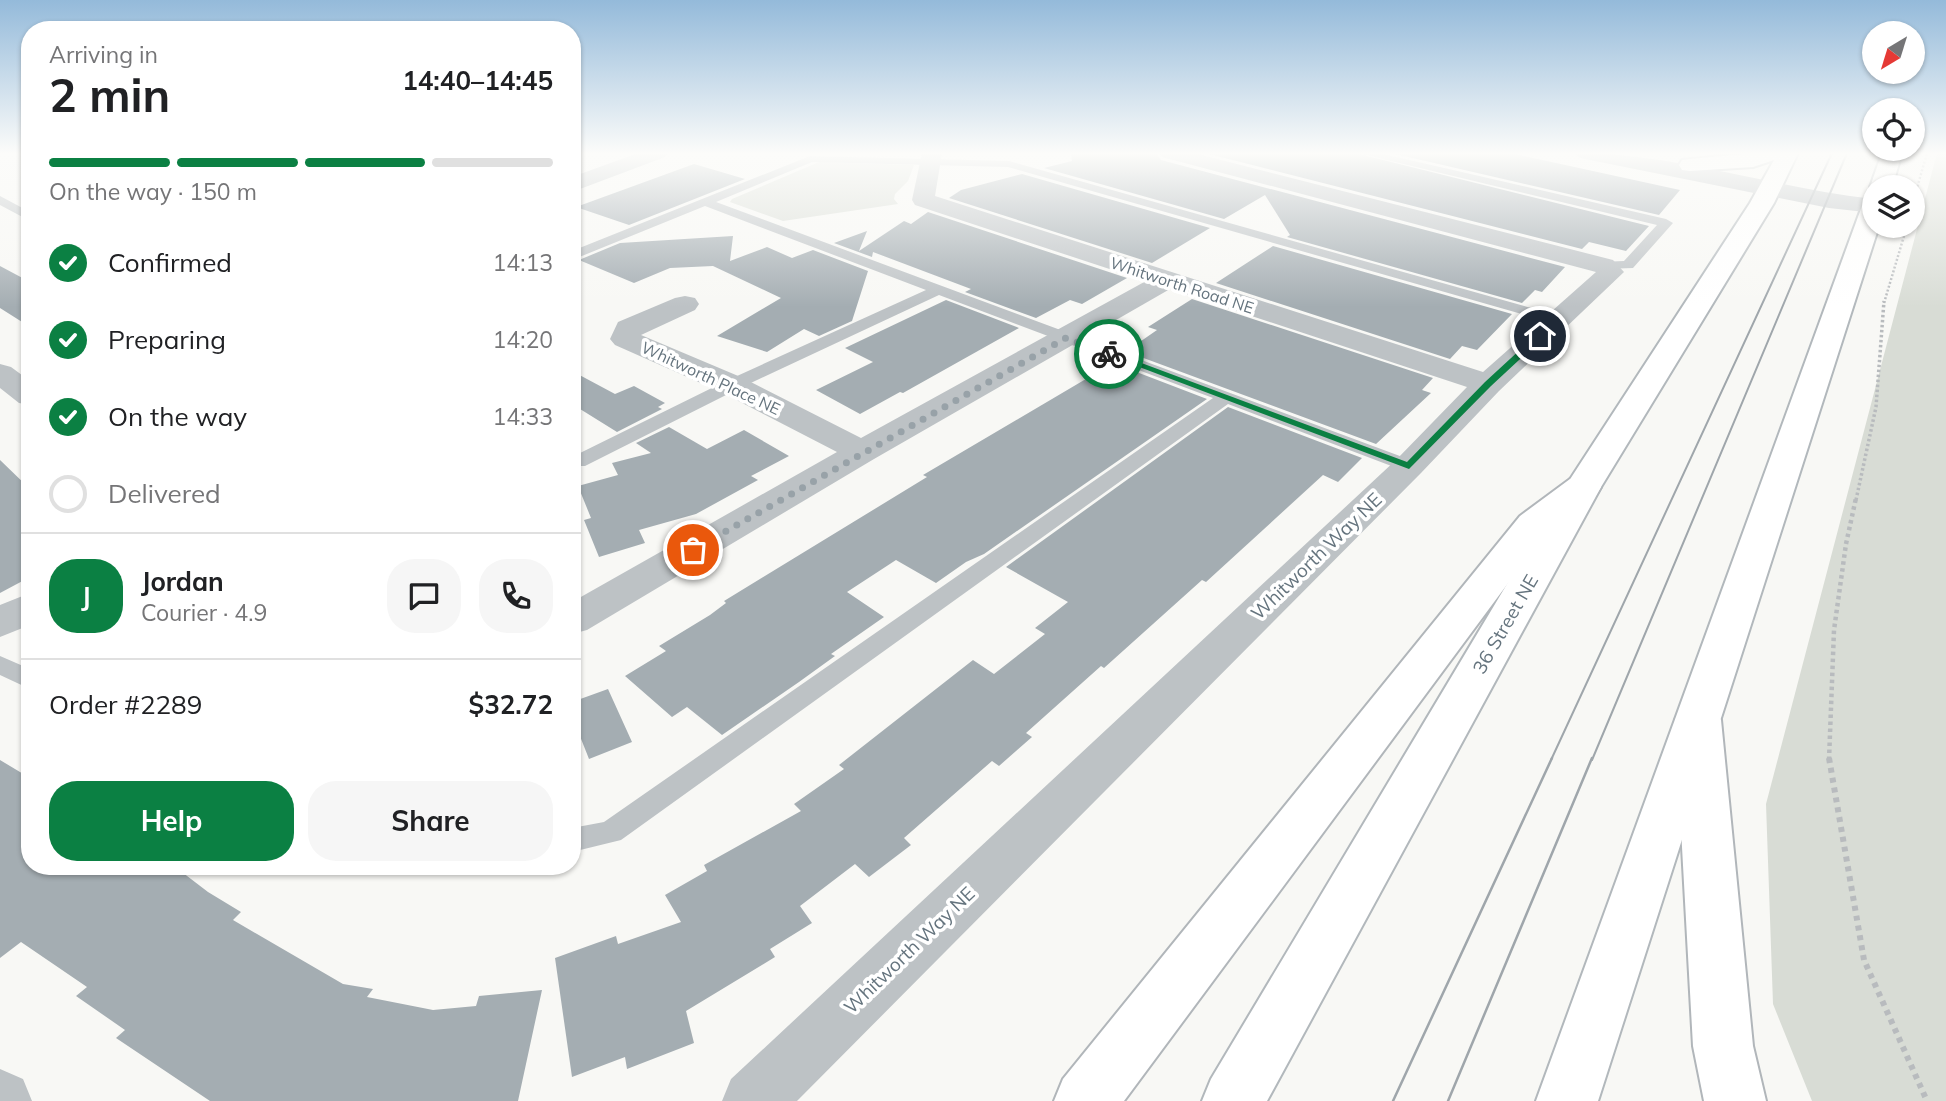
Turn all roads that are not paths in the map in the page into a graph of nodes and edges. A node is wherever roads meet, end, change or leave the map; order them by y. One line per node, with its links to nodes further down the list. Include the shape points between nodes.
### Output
1 (699, 204): 9 (lane)
2 (711, 204): 12 (lane)
3 (936, 204): 11 (street, Whitworth Road NE)
4 (1151, 204): 14 (lane)
5 (1369, 204): 10 (street)
6 (1586, 204): 10 (lane, via 1666,223 1629,265)
7 (1760, 204): 22 (main road, 36 Street NE)
8 (1863, 238): 28 (main road)
9 (581, 252)
10 (1604, 265): 14 (street, Whitworth Way NE, via 1611,272)
11 (1167, 281): 15 (street); 16 (street, Whitworth Road NE)
12 (938, 290): 15 (lane); 17 (lane)
13 (685, 304): 17 (street, Whitworth Place NE, via 628,328 625,339)
14 (1558, 320): 16 (street, Whitworth Way NE)
15 (1066, 338): 18 (lane); 19 (street)
16 (1488, 384): 21 (street, Whitworth Way NE)
17 (732, 385): 19 (street, Whitworth Place NE); 20 (lane)
18 (1226, 398): 21 (lane); 29 (lane, via 611,832)
19 (862, 452): 24 (street)
20 (581, 460)
21 (1409, 466): 30 (street, Whitworth Way NE)
22 (1583, 487): 31 (main road, via 1533,524); 32 (main road, 36 Street NE)
23 (21, 612): 25 (street)
24 (581, 615)
25 (0, 623)
26 (0, 664): 27 (lane)
27 (21, 675)
28 (1698, 720): 33 (main road); 34 (main road, via 1723,1046)
29 (581, 838)
30 (753, 1101)
31 (1085, 1101)
32 (1233, 1101)
33 (1567, 1101)
34 (1735, 1101)

